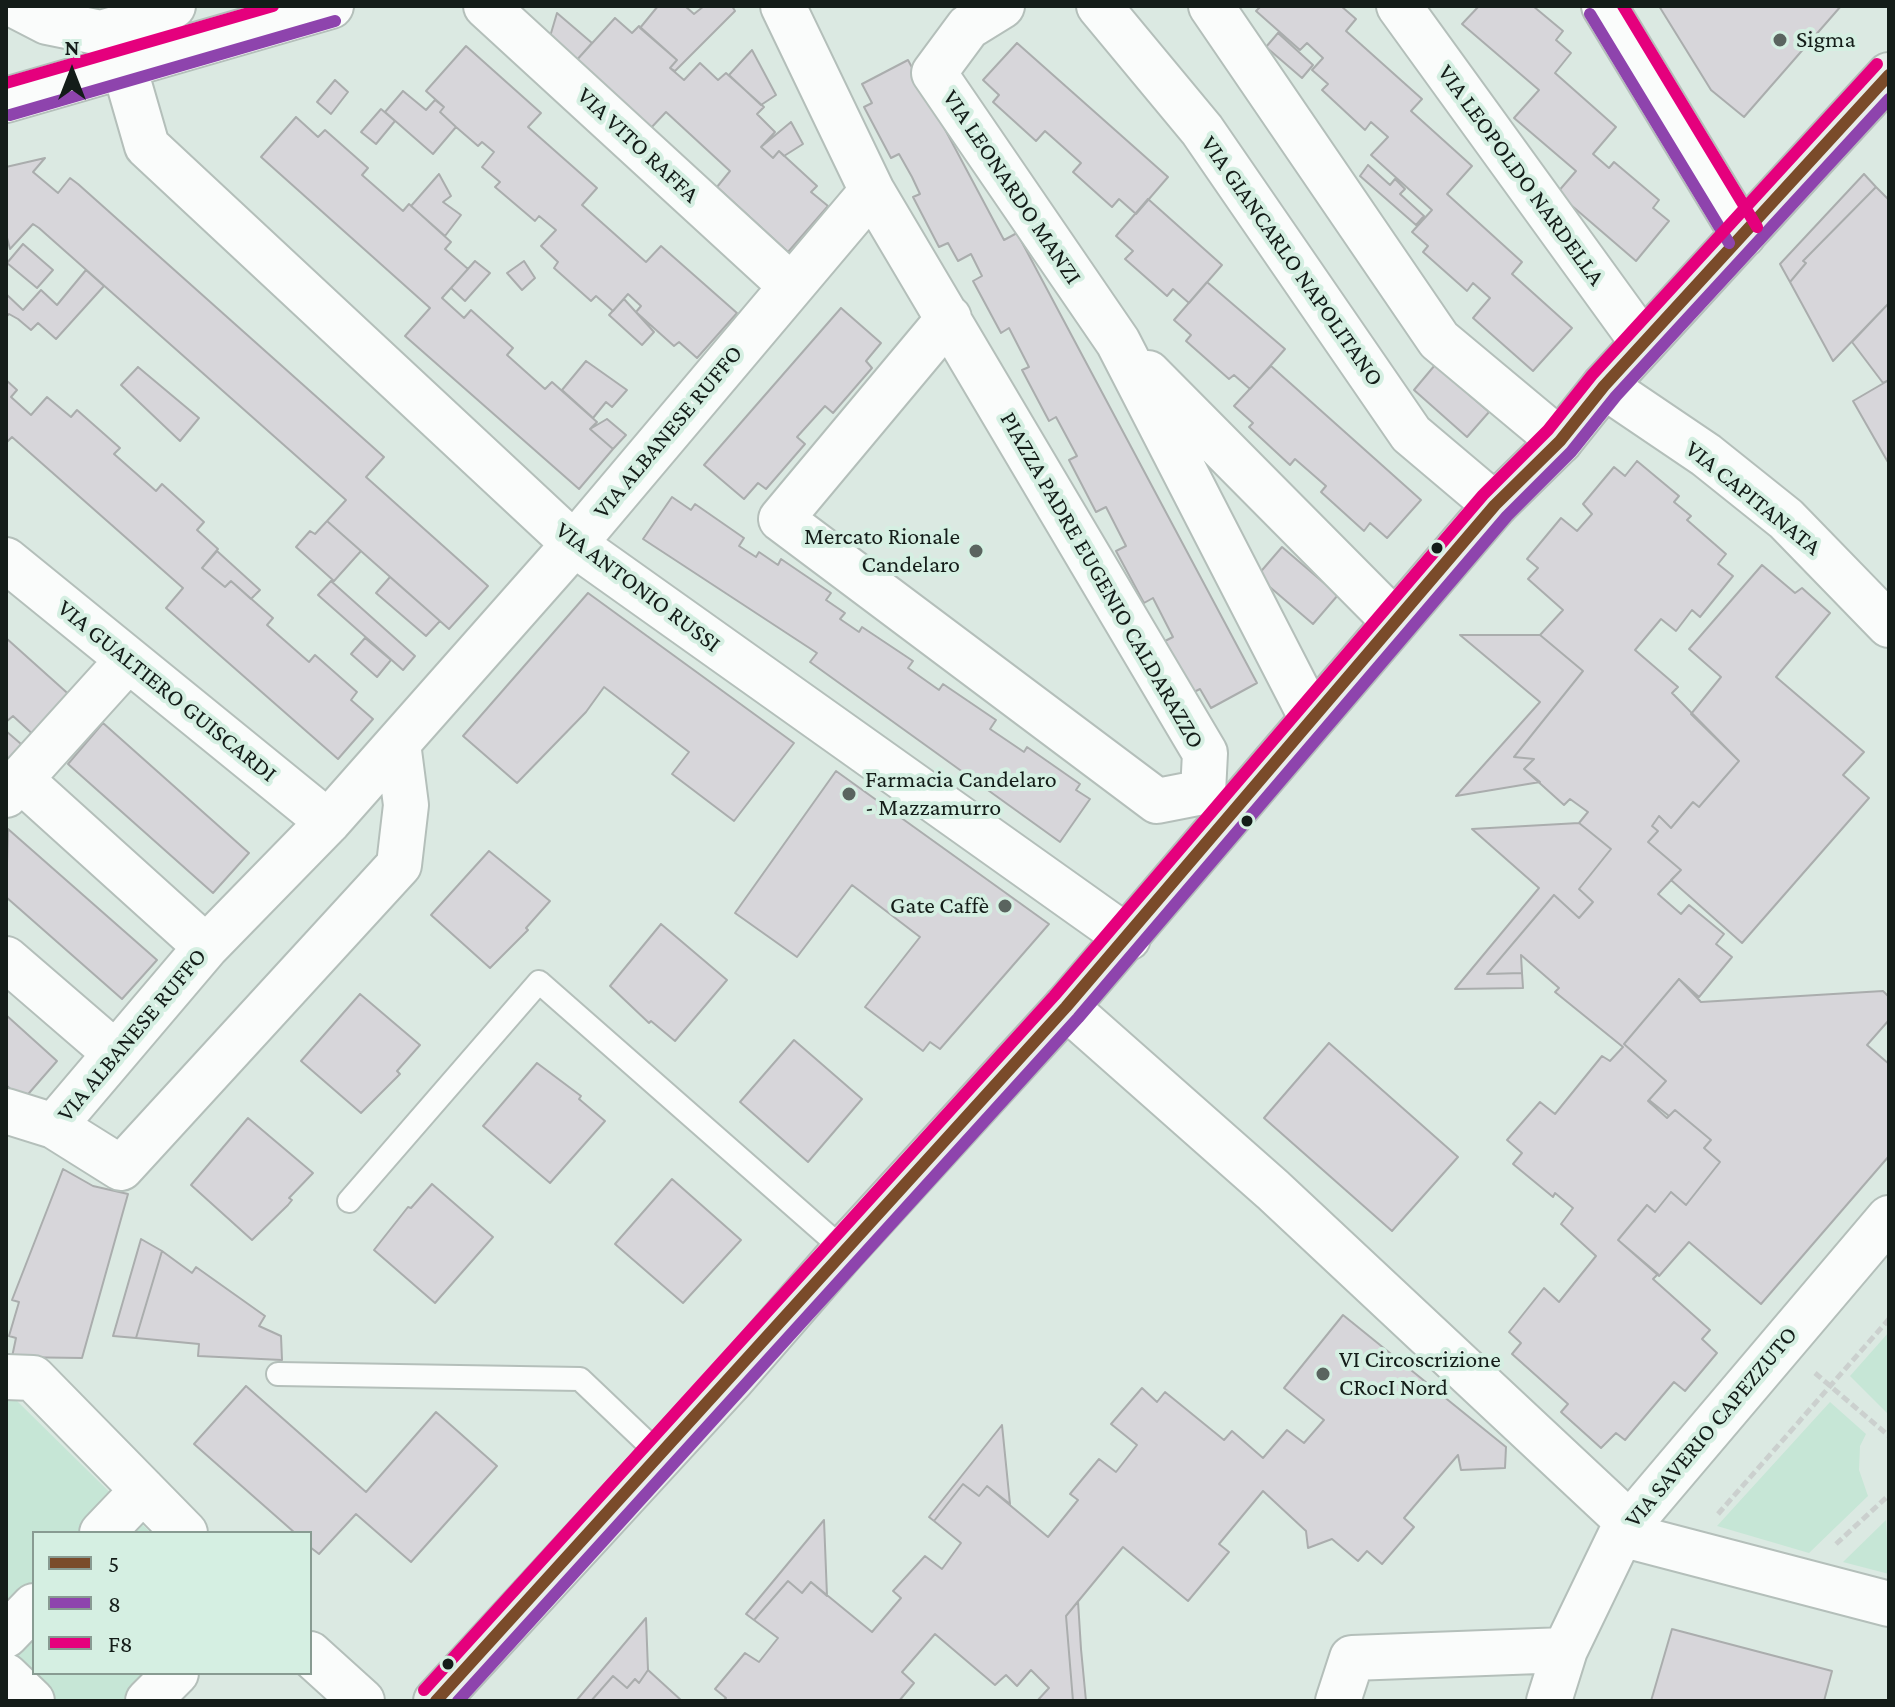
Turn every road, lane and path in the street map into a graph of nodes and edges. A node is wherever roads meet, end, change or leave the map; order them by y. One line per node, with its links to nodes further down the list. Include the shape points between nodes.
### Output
1 (16, 6): 2 (street, via 47,22 101,33)
2 (173, 6)
3 (331, 6): 11 (street)
4 (486, 6): 17 (street, VIA VITO RAFFA)
5 (783, 6): 15 (street, PIAZZA PADRE EUGENIO CALDARAZZO)
6 (1002, 6): 19 (street, VIA LEONARDO MANZI, via 968,27 934,73)
7 (1099, 6): 23 (street, VIA GIANCARLO NAPOLITANO, via 1202,130 1411,434)
8 (1211, 6): 22 (street, via 1439,340)
9 (1399, 6): 20 (street, VIA LEOPOLDO NARDELLA)
10 (1604, 6): 16 (street)
11 (257, 15): 12 (street)
12 (123, 63): 14 (street); 24 (street, VIA ANTONIO RUSSI, via 147,146)
13 (1889, 75): 16 (main road)
14 (6, 100)
15 (872, 191): 17 (street, VIA ALBANESE RUFFO); 18 (street, PIAZZA PADRE EUGENIO CALDARAZZO)
16 (1743, 235): 20 (main road)
17 (790, 285): 24 (street, VIA ALBANESE RUFFO)
18 (949, 318): 32 (street, PIAZZA PADRE EUGENIO CALDARAZZO, via 1205,753); 32 (street, via 781,519 1157,801)
19 (1118, 342): 26 (street, VIA LEONARDO MANZI); 29 (street, VIA LEONARDO MANZI)
20 (1643, 343): 21 (main road)
21 (1604, 386): 22 (main road); 27 (street, VIA CAPITANATA, via 1706,455 1786,519)
22 (1560, 441): 23 (main road)
23 (1495, 505): 26 (main road)
24 (574, 544): 30 (street, VIA ALBANESE RUFFO); 34 (street, VIA ANTONIO RUSSI)
25 (6, 560): 28 (street, VIA GUALTIERO GUISCARDI)
26 (1394, 621): 29 (main road)
27 (1889, 625)
28 (128, 660): 31 (street); 33 (street, VIA GUALTIERO GUISCARDI)
29 (1311, 717): 32 (main road)
30 (398, 743): 33 (street, VIA ALBANESE RUFFO); 40 (street, VIA ALBANESE RUFFO, via 406,805 399,865 121,1168)
31 (13, 787): 35 (street)
32 (1212, 810): 34 (main road)
33 (328, 822): 35 (street, VIA ALBANESE RUFFO)
34 (1128, 938): 37 (main road)
35 (206, 947): 38 (street, VIA ALBANESE RUFFO)
36 (6, 959): 38 (street)
37 (1066, 1007): 43 (main road); 53 (street, via 1196,1122)
38 (115, 1053): 40 (street, VIA ALBANESE RUFFO)
39 (6, 1111): 40 (street)
40 (54, 1126)
41 (349, 1201): 43 (lane, via 539,982)
42 (1889, 1218): 45 (street, VIA SAVERIO CAPEZZUTO)
43 (844, 1250): 50 (main road)
44 (1889, 1319): 48 (path)
45 (1781, 1343): 48 (path); 53 (street, VIA SAVERIO CAPEZZUTO)
46 (278, 1374): 50 (lane, via 580,1379)
47 (6, 1377): 51 (street, via 33,1378)
48 (1831, 1386): 49 (path); 56 (path)
49 (1889, 1436)
50 (661, 1456): 68 (main road)
51 (143, 1490): 54 (street); 55 (street)
52 (1889, 1495): 57 (path)
53 (1625, 1528): 56 (street); 61 (street, VIA SAVERIO CAPEZZUTO)
54 (104, 1531)
55 (183, 1531)
56 (1685, 1551): 57 (street)
57 (1797, 1580): 58 (street)
58 (1889, 1604)
59 (32, 1608): 60 (street)
60 (6, 1635)
61 (1565, 1650): 69 (street, via 1352,1658); 70 (street, VIA SAVERIO CAPEZZUTO)
62 (312, 1656): 67 (street)
63 (174, 1675): 66 (street)
64 (6, 1676): 65 (street)
65 (32, 1701)
66 (148, 1701)
67 (362, 1701)
68 (436, 1701)
69 (1338, 1701)
70 (1549, 1701)

